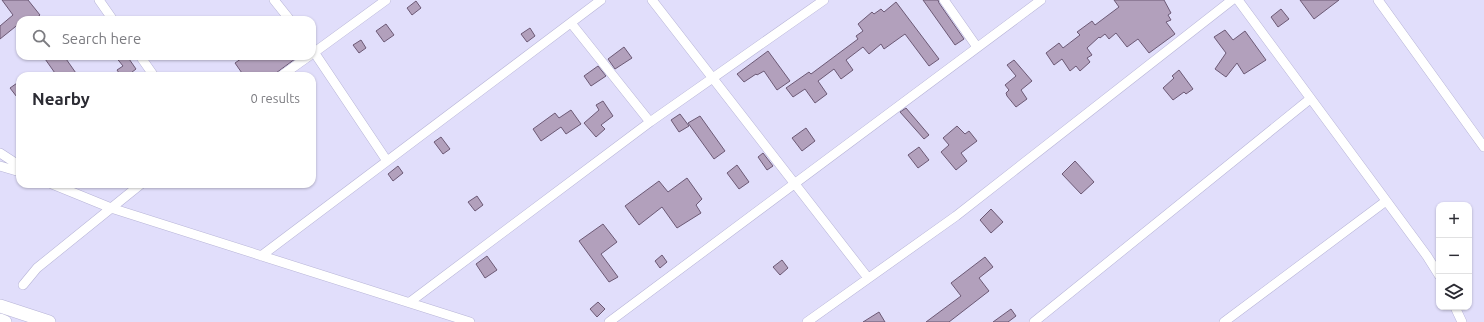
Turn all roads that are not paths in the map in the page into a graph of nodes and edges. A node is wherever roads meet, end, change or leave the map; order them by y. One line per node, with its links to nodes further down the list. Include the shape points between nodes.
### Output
1 (99, 0): 12 (street)
2 (274, 0): 13 (street)
3 (386, 0): 16 (street)
4 (602, 0): 14 (street)
5 (652, 0): 22 (street)
6 (824, 0): 22 (street)
7 (944, 0): 15 (street)
8 (1041, 0): 15 (street)
9 (1232, 0): 38 (street, via 956,216)
10 (1238, 0): 23 (street)
11 (1378, 0): 25 (street)
12 (110, 16)
13 (287, 16)
14 (571, 23): 24 (street); 27 (street)
15 (977, 47): 31 (street)
16 (316, 50)
17 (316, 59): 27 (street)
18 (143, 60): 20 (street)
19 (303, 60): 21 (street)
20 (151, 72)
21 (287, 72)
22 (713, 78): 24 (street); 31 (street)
23 (1310, 99): 34 (street); 49 (street)
24 (650, 122): 40 (street)
25 (1484, 147)
26 (0, 153): 28 (street)
27 (387, 161): 36 (street)
28 (16, 163)
29 (0, 166): 30 (street)
30 (16, 171)
31 (794, 183): 38 (street); 47 (street)
32 (62, 188): 35 (street)
33 (136, 188): 35 (street)
34 (1386, 201): 37 (street); 50 (street)
35 (111, 208): 36 (street); 39 (street, via 37,268)
36 (261, 256): 40 (street)
37 (1438, 274)
38 (868, 278): 48 (street)
39 (23, 285)
40 (410, 302): 46 (street)
41 (1, 309): 45 (main road)
42 (1456, 310): 51 (street)
43 (0, 320): 44 (main road)
44 (5, 322)
45 (49, 322)
46 (470, 322)
47 (609, 322)
48 (807, 322)
49 (1034, 322)
50 (1224, 322)
51 (1462, 322)

